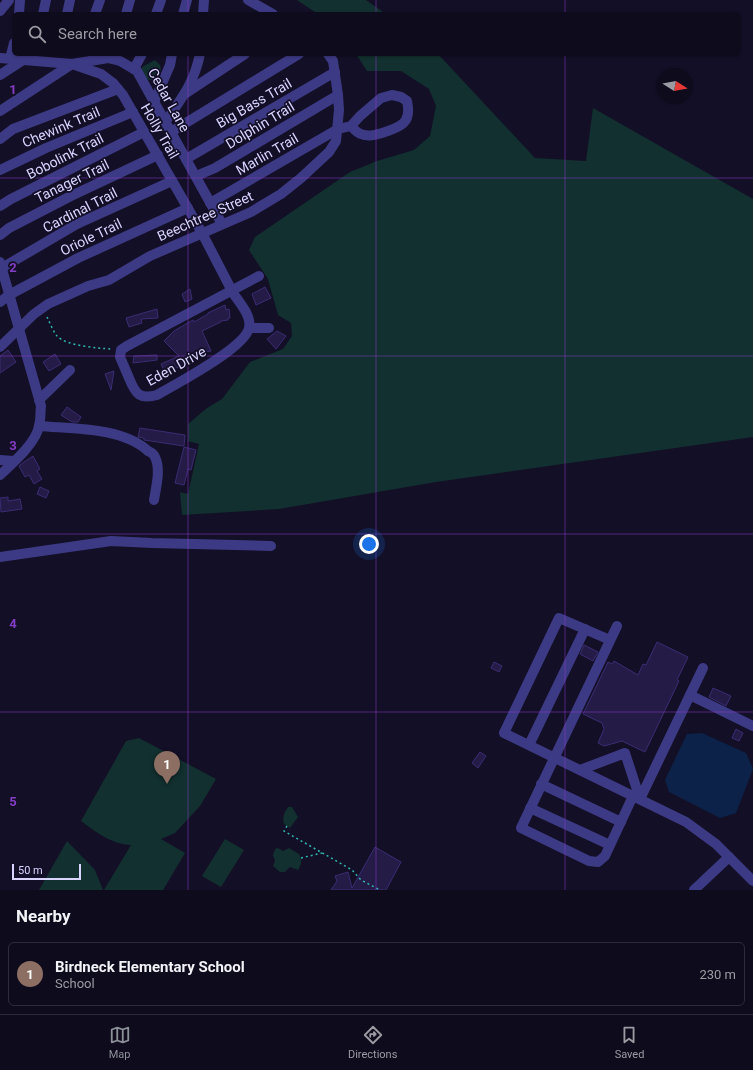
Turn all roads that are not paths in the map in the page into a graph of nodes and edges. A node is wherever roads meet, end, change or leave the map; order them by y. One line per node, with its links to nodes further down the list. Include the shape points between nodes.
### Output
1 (9, 0): 12 (street)
2 (20, 0): 13 (street)
3 (46, 0): 14 (street)
4 (70, 0): 15 (street)
5 (100, 0): 16 (street)
6 (130, 0): 17 (street)
7 (161, 0): 18 (street)
8 (186, 0): 19 (street)
9 (204, 0): 20 (street)
10 (248, 0): 11 (street)
11 (262, 7): 21 (street); 22 (street)
12 (0, 11)
13 (19, 12)
14 (43, 12)
15 (67, 12)
16 (97, 12)
17 (127, 12)
18 (157, 12)
19 (183, 12)
20 (203, 12)
21 (256, 12)
22 (270, 12)
23 (12, 46): 31 (street)
24 (141, 56): 35 (street)
25 (172, 56): 41 (street)
26 (200, 56): 39 (street)
27 (242, 56): 39 (street)
28 (296, 56): 48 (street)
29 (329, 56): 36 (street, Beechtree Street)
30 (113, 57): 34 (street, Cedar Lane); 35 (street, Cedar Lane)
31 (5, 58): 32 (street, Cedar Lane)
32 (30, 58): 33 (street, Cedar Lane); 37 (street)
33 (57, 58): 34 (street, Cedar Lane)
34 (78, 60): 38 (street, Holly Trail, via 113,82); 42 (street)
35 (134, 69): 41 (street, Cedar Lane)
36 (335, 72): 40 (street, Beechtree Street); 51 (street, Big Bass Trail)
37 (0, 75)
38 (118, 88): 43 (street, Holly Trail); 49 (street, via 13,129)
39 (186, 93): 44 (street)
40 (338, 95): 46 (street, Beechtree Street); 53 (street, Dolphin Trail, via 215,168)
41 (154, 102): 44 (street, Cedar Lane)
42 (0, 111)
43 (133, 112): 47 (street, Holly Trail); 52 (street, Chewink Trail)
44 (165, 122): 48 (street, Cedar Lane)
45 (351, 126): 45 (street, via 381,98 392,95 407,101 408,118 396,129 372,136 360,134); 46 (street, Marlin Trail)
46 (338, 129): 55 (street, Marlin Trail); 58 (street, Beechtree Street, via 336,141 329,152 301,178 251,212)
47 (144, 132): 50 (street, Holly Trail); 56 (street, Bobolink Trail)
48 (171, 132): 51 (street, Cedar Lane)
49 (0, 139)
50 (158, 156): 54 (street, Holly Trail); 60 (street, Tanager Trail, via 71,196)
51 (186, 159): 53 (street, Cedar Lane)
52 (0, 170)
53 (196, 176): 55 (street, Cedar Lane)
54 (172, 181): 57 (street, Holly Trail); 61 (street, Cardinal Trail, via 77,224)
55 (210, 203): 58 (street, Cedar Lane)
56 (0, 206)
57 (188, 208): 59 (street, Holly Trail); 64 (street, Oriole Trail, via 78,258)
58 (222, 224): 59 (street, Beechtree Street)
59 (202, 233): 63 (street); 68 (street, Beechtree Street, via 150,256 109,280 63,296 48,304)
60 (0, 235)
61 (1, 266): 64 (street)
62 (259, 276): 63 (street)
63 (232, 289): 66 (street, via 249,319); 66 (street, Eden Drive, via 121,350 120,357 134,392 148,397 164,391 214,361 239,342)
64 (9, 295): 65 (street, Oriole Trail); 68 (street)
65 (0, 302)
66 (250, 328): 67 (street)
67 (269, 328)
68 (19, 330): 69 (street, Beechtree Street); 71 (street)
69 (0, 347)
70 (70, 370): 71 (street)
71 (39, 400): 72 (street)
72 (39, 426): 74 (street, via 31,442); 76 (street, via 101,431 129,438 144,447 154,456 158,468)
73 (0, 460): 74 (street)
74 (14, 461): 75 (street)
75 (0, 475)
76 (154, 500)
77 (271, 546): 78 (street, via 111,541)
78 (0, 557)
79 (617, 626): 81 (street)
80 (585, 629): 81 (street); 85 (street); 85 (street, via 559,618 504,733)
81 (610, 640): 86 (street)
82 (703, 668): 83 (street)
83 (690, 695): 84 (street); 89 (street)
84 (753, 726)
85 (529, 745): 86 (street)
86 (554, 758): 87 (street); 88 (street)
87 (580, 770): 89 (street); 89 (street, via 625,753)
88 (541, 784): 90 (street); 91 (street)
89 (637, 797): 91 (street); 93 (street, via 686,822)
90 (530, 808): 92 (street); 92 (street, via 521,828 589,861 598,862 605,856)
91 (621, 822): 92 (street)
92 (610, 845)
93 (729, 857): 94 (street); 95 (street)
94 (753, 881)
95 (694, 890)

